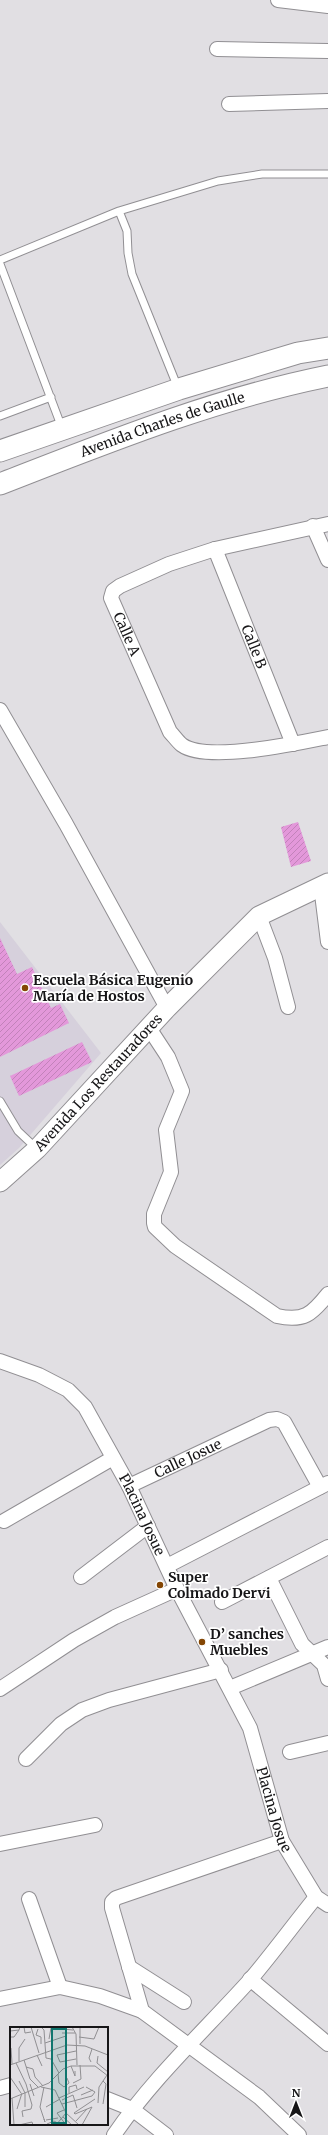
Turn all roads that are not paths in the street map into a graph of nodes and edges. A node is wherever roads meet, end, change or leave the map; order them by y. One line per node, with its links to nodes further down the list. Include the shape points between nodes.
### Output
1 (278, 0): 2 (street)
2 (328, 6)
3 (217, 49): 4 (street)
4 (328, 51)
5 (328, 101): 6 (street)
6 (229, 104)
7 (328, 174): 8 (lane, via 239,176)
8 (119, 211): 9 (lane); 13 (lane, via 127,231 132,274)
9 (0, 260)
10 (0, 264): 14 (lane)
11 (328, 348): 13 (main road, Avenida Charles de Gaulle, via 298,353)
12 (328, 376): 18 (main road, Avenida Charles de Gaulle, via 243,396 166,421)
13 (178, 389): 16 (main road, Avenida Charles de Gaulle)
14 (50, 397): 15 (lane); 16 (lane)
15 (0, 416)
16 (63, 429): 17 (main road, Avenida Charles de Gaulle)
17 (0, 451)
18 (0, 484)
19 (328, 524): 20 (street, Calle A)
20 (313, 526): 21 (street, Calle A); 22 (street)
21 (215, 549): 25 (street, Calle B); 25 (street, Calle A, via 169,564 120,586 113,591 111,598 170,732 183,746 213,753)
22 (328, 560)
23 (0, 710): 30 (street)
24 (328, 737): 25 (street, Calle A)
25 (293, 744)
26 (324, 885): 27 (street, Avenida Los Restauradores); 28 (street)
27 (259, 916): 29 (street, via 275,958); 30 (street, Avenida Los Restauradores)
28 (328, 942)
29 (288, 1007)
30 (167, 1008): 31 (street, Avenida Los Restauradores)
31 (149, 1028): 33 (street, Avenida Los Restauradores); 35 (street, via 168,1057 182,1092 166,1130 171,1172 154,1214 156,1227 175,1246 277,1316 302,1317 313,1312)
32 (0, 1101): 33 (lane, via 18,1131)
33 (37, 1149): 34 (street, Avenida Los Restauradores)
34 (0, 1182)
35 (328, 1294)
36 (0, 1360): 37 (street, Placina Josue, via 39,1375 68,1390 85,1407)
37 (113, 1458): 39 (street, Placina Josue); 40 (street)
38 (324, 1485): 39 (street, Calle Josue, via 284,1422 277,1419 246,1430); 43 (street)
39 (129, 1486): 41 (street, Placina Josue)
40 (4, 1521)
41 (148, 1526): 43 (street, Placina Josue); 44 (street)
42 (328, 1547): 45 (street)
43 (167, 1566): 46 (street, Placina Josue)
44 (81, 1577)
45 (269, 1578): 47 (street); 49 (street, via 302,1644)
46 (177, 1589): 50 (street, Placina Josue); 53 (street, via 115,1617 74,1640)
47 (222, 1602)
48 (328, 1647): 49 (street)
49 (312, 1653): 51 (street, via 324,1664); 52 (street)
50 (221, 1670): 52 (street, Placina Josue); 56 (street, via 109,1700 82,1710 60,1724)
51 (328, 1679)
52 (230, 1688): 58 (street, Placina Josue, via 250,1728)
53 (0, 1689)
54 (328, 1743): 55 (street)
55 (290, 1752)
56 (26, 1759)
57 (95, 1825): 59 (street)
58 (282, 1841): 60 (street, Placina Josue); 63 (street, via 116,1898 112,1902 112,1908)
59 (0, 1844)
60 (316, 1897): 62 (street, Placina Josue); 64 (street)
61 (29, 1900): 65 (street)
62 (328, 1905)
63 (129, 1967): 67 (street); 68 (street)
64 (250, 1979): 69 (street); 70 (street)
65 (60, 1987): 66 (street); 68 (street, via 100,1996)
66 (0, 1999)
67 (184, 2002)
68 (142, 2011): 70 (street)
69 (328, 2044)
70 (187, 2045): 74 (street); 77 (street, via 259,2097)
71 (10, 2085): 72 (street)
72 (0, 2088)
73 (108, 2099): 74 (street)
74 (132, 2109): 75 (street); 76 (street)
75 (114, 2135)
76 (166, 2135)
77 (299, 2135)

